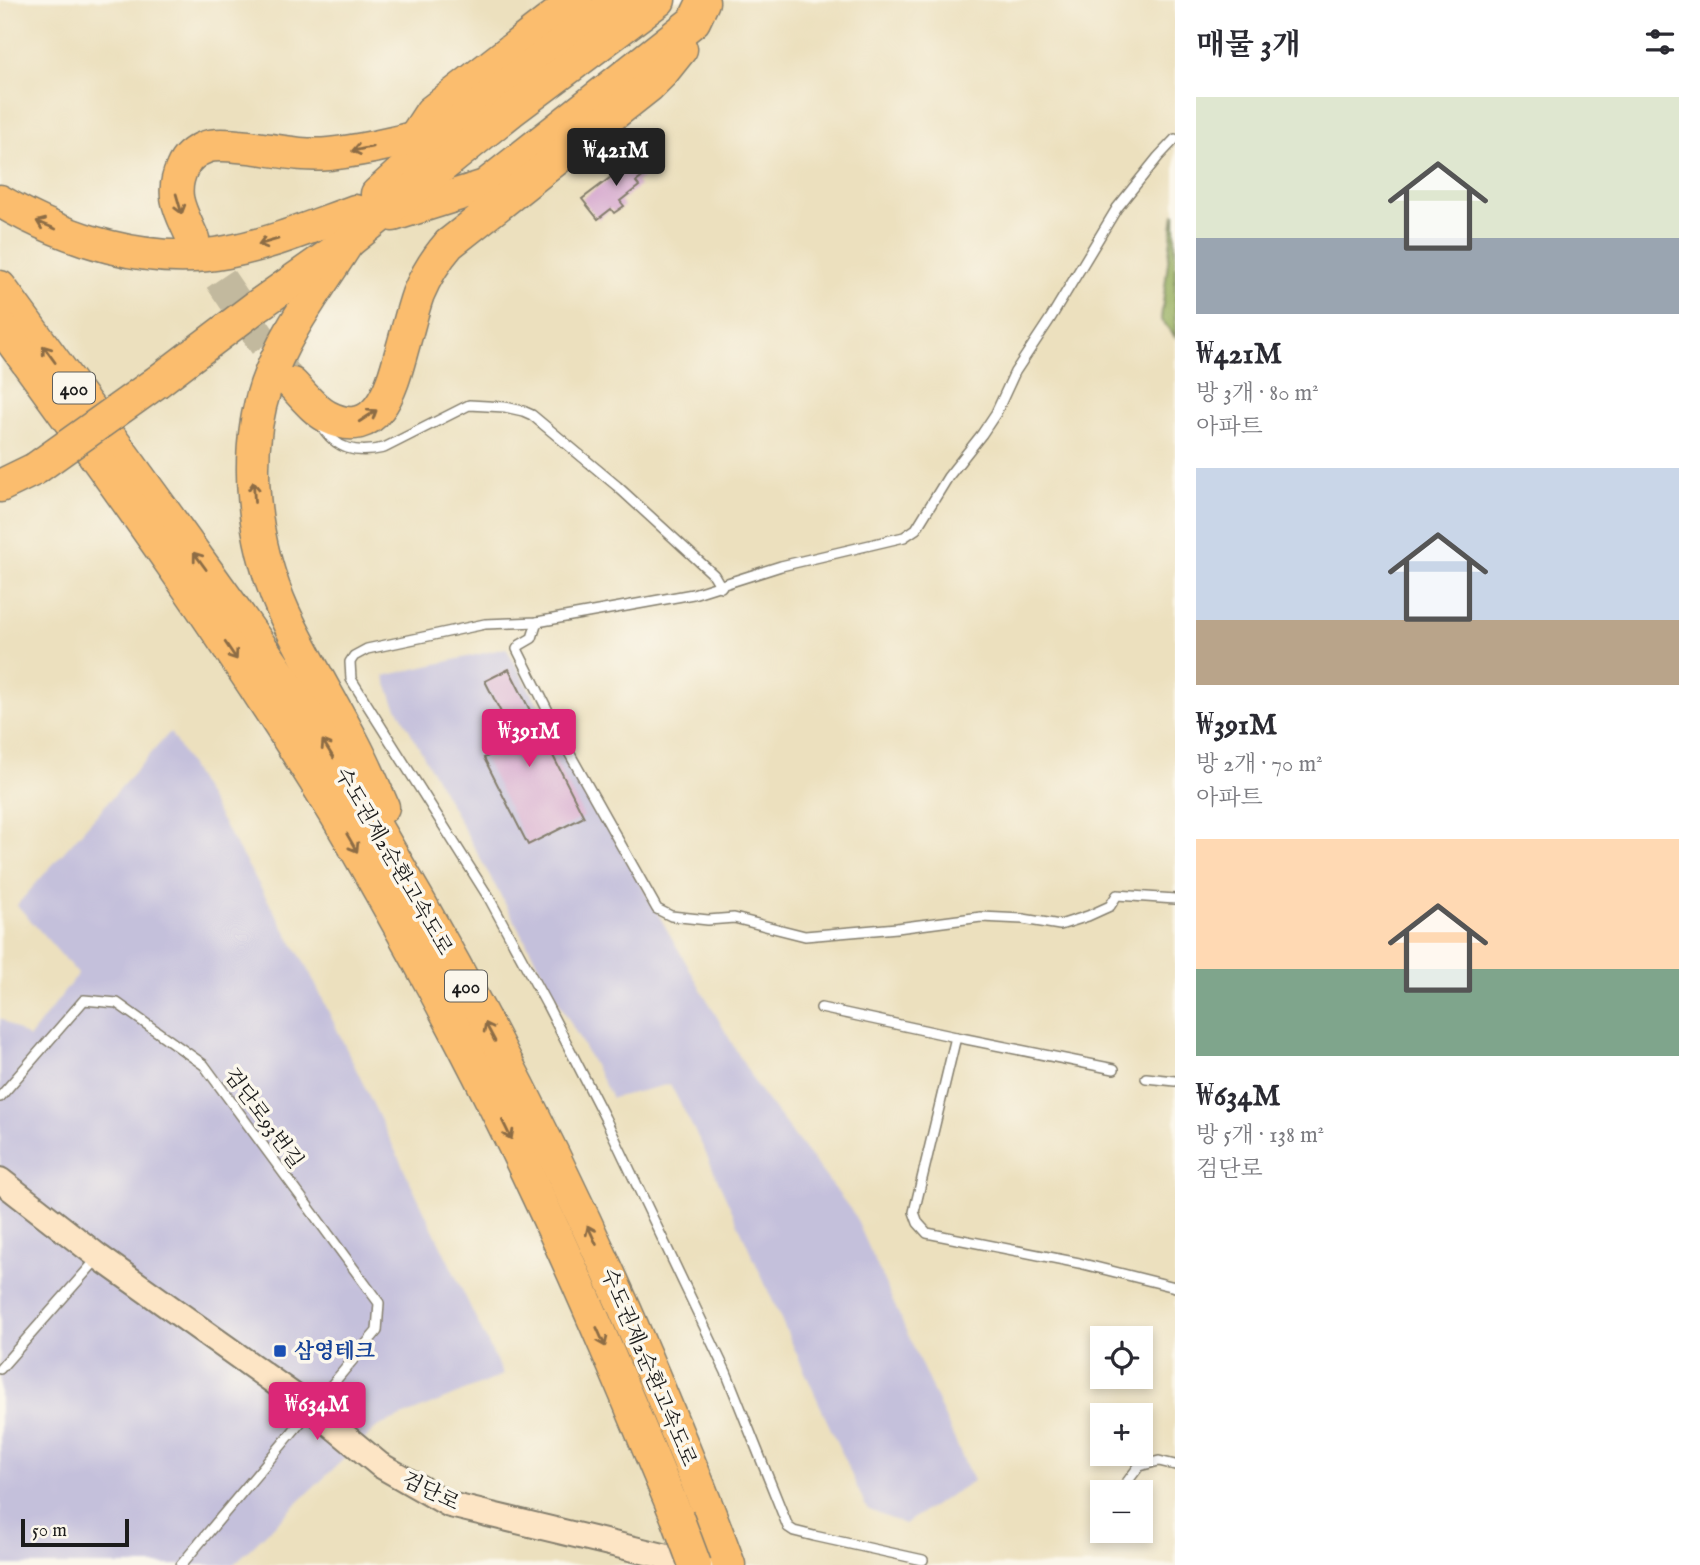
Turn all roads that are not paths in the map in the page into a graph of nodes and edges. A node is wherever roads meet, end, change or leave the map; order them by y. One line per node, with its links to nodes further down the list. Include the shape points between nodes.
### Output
1 (576, 0): 7 (highway, via 431,112)
2 (598, 0): 7 (highway, via 451,111)
3 (618, 0): 7 (highway)
4 (634, 0): 7 (highway)
5 (659, 0): 10 (highway)
6 (692, 12): 10 (highway, via 465,163); 10 (highway, via 490,197); 16 (highway, one-way to 6, via 326,416 343,423 371,417 387,397 419,292 433,262 449,244 649,86 661,74)
7 (442, 130): 10 (highway); 10 (highway); 11 (highway, one-way to 11, via 326,155 208,146 195,152 178,177 179,208)
8 (1175, 139): 19 (lane, via 1117,208 1015,372 996,413 916,529 904,537 758,572)
9 (0, 201): 10 (highway, one-way to 9, via 271,241 196,256 100,244 29,218)
10 (368, 210): 12 (highway); 15 (highway)
11 (193, 239)
12 (348, 242): 15 (highway); 22 (highway, one-way to 12, via 355,746 283,610 255,507 256,420 267,383 285,341)
13 (0, 287): 22 (highway, 수도권제2순환고속도로 / 400, one-way to 13, via 271,662)
14 (6, 335): 38 (highway, 수도권제2순환고속도로 / 400, one-way to 38, bridge, via 242,668 386,901 538,1194)
15 (153, 375): 17 (highway, bridge)
16 (300, 392): 19 (lane, via 327,434 353,450 384,448 469,405 532,415 617,486 714,575)
17 (21, 464): 18 (highway)
18 (0, 486)
19 (721, 587): 20 (lane)
20 (537, 622): 21 (lane, via 532,638 517,649 657,909 671,916 734,918 806,936 981,917 1060,925 1110,906 1117,895); 36 (lane, via 485,625 367,649 350,662 351,679 489,898 547,1005 726,1372 788,1527)
21 (1175, 899)
22 (428, 915): 40 (highway, 수도권제2순환고속도로 / 400, one-way to 22, via 577,1202)
23 (821, 1008): 24 (lane)
24 (956, 1037): 25 (lane); 31 (lane, via 914,1212 918,1223 927,1233)
25 (1114, 1069)
26 (1146, 1077): 27 (lane)
27 (1175, 1081)
28 (0, 1097): 33 (lane, 검단로93번길, via 84,1000 117,1003 204,1065 379,1303 377,1331)
29 (0, 1180): 30 (main road, 검단로)
30 (99, 1256): 32 (lane); 33 (main road, 검단로)
31 (1175, 1287)
32 (0, 1369)
33 (312, 1408): 37 (lane); 39 (main road, 검단로, via 380,1465 450,1505)
34 (1175, 1465): 35 (lane, via 1159,1461 1139,1466)
35 (1129, 1480)
36 (922, 1563)
37 (181, 1565)
38 (695, 1565)
39 (701, 1565)
40 (729, 1565)

